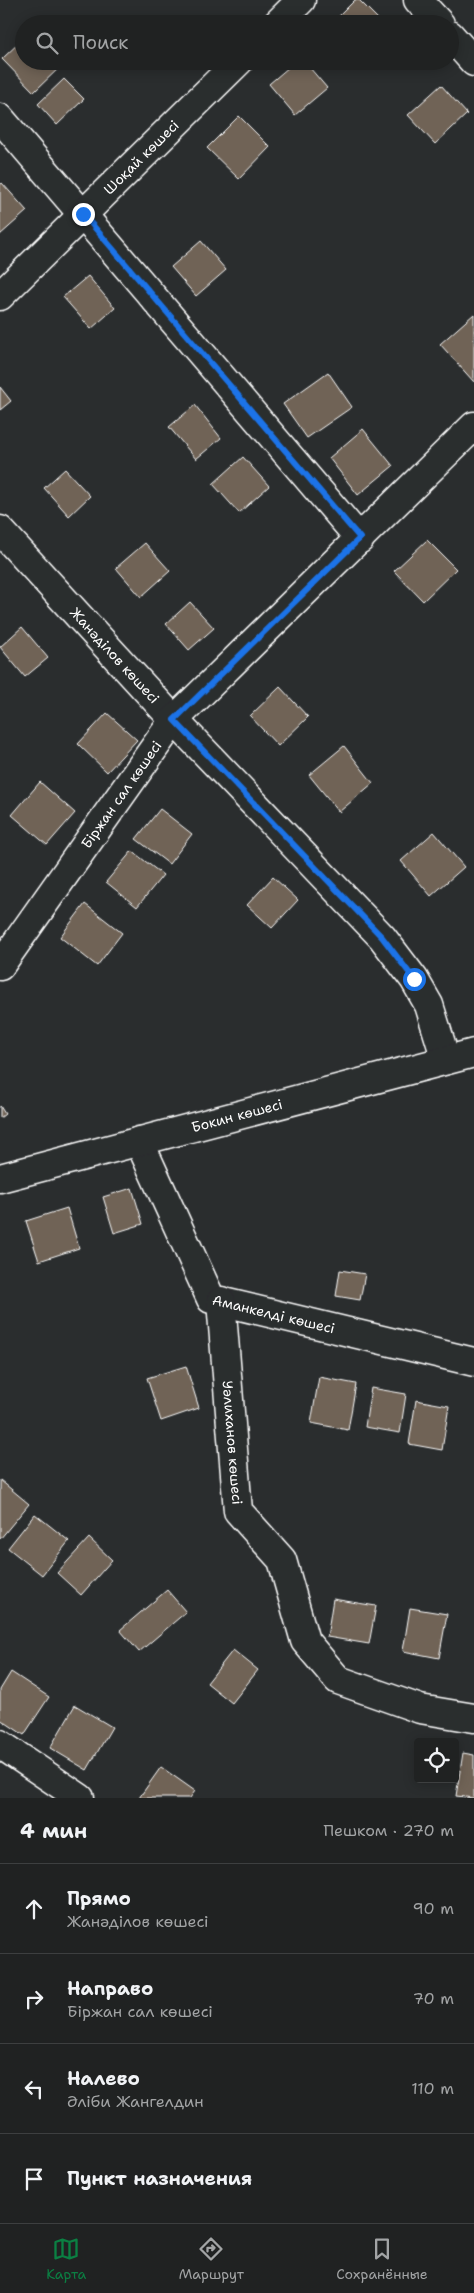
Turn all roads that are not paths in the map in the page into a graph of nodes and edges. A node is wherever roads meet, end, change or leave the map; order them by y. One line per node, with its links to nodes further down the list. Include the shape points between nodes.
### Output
1 (302, 0): 3 (street)
2 (418, 0): 4 (street)
3 (286, 15)
4 (432, 15)
5 (459, 45): 6 (street)
6 (474, 62)
7 (230, 70): 9 (street, Шоқай көшесі)
8 (0, 118): 9 (street)
9 (83, 214): 10 (street, Шоқай көшесі); 13 (street)
10 (0, 296)
11 (474, 426): 13 (street, Біржан сал көшесі)
12 (0, 530): 14 (street, Жанәділов көшесі)
13 (360, 538): 14 (street, Біржан сал көшесі)
14 (174, 720): 15 (street, Біржан сал көшесі); 17 (street, Жанәділов көшесі, via 382,937 429,1005)
15 (0, 966)
16 (474, 1053): 17 (street, Бокин көшесі)
17 (446, 1060): 18 (street, Бокин көшесі)
18 (139, 1142): 19 (street, Бокин көшесі); 20 (street, Аманкелді көшесі, via 211,1299)
19 (0, 1178)
20 (221, 1302): 21 (street, Аманкелді көшесі); 22 (street, Уәлиханов көшесі, via 238,1511 282,1560 305,1641 338,1680 420,1708)
21 (474, 1362)
22 (474, 1718)
23 (0, 1744): 24 (street)
24 (80, 1798)

